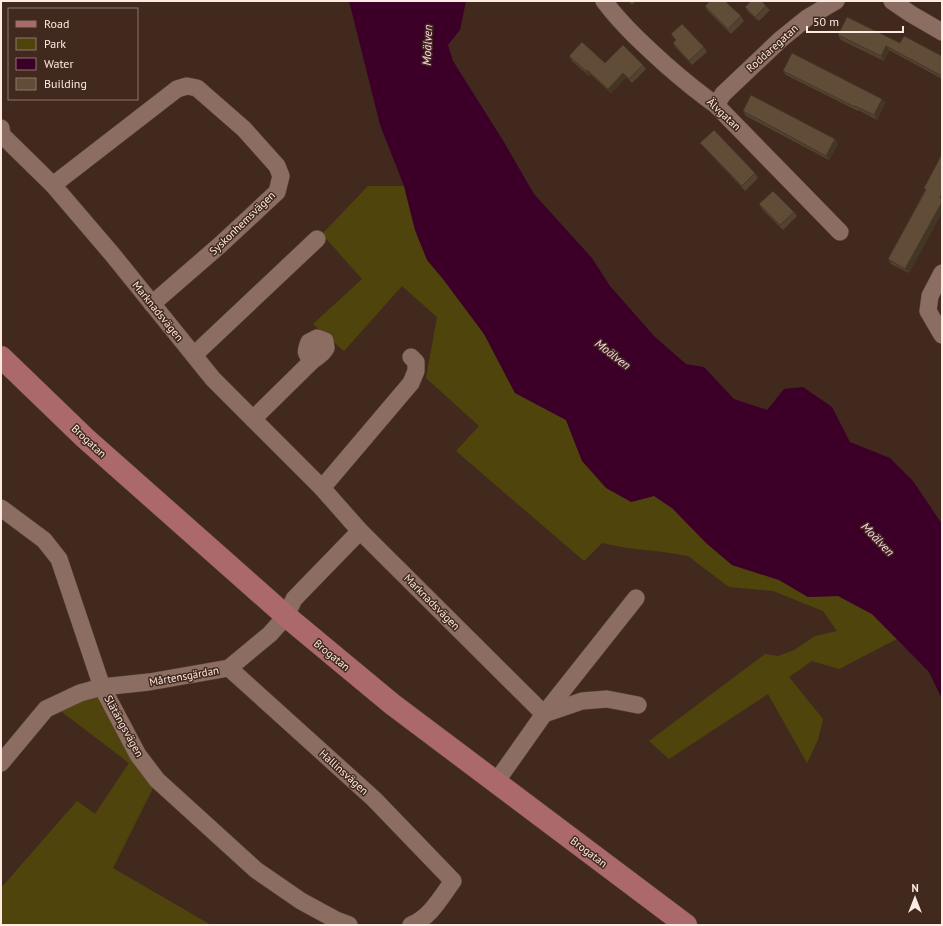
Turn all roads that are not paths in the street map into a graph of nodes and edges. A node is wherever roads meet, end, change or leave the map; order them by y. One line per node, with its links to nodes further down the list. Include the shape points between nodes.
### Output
1 (604, 1): 5 (street, Älvgatan, via 615,16 651,51 697,92)
2 (836, 1): 5 (street, Roddaregatan, via 807,18 781,38 723,94)
3 (892, 1): 4 (street)
4 (942, 32)
5 (716, 105): 8 (street, Älvgatan)
6 (1, 133): 7 (street, Marknadsvägen)
7 (53, 185): 11 (street, Marknadsvägen); 11 (street, Syskonhemsvägen, via 177,89 187,86 197,88 244,129 277,166 281,176 277,192)
8 (840, 232)
9 (316, 239): 13 (street)
10 (942, 273): 12 (street, via 930,296 928,311)
11 (152, 304): 13 (street, Marknadsvägen)
12 (942, 335)
13 (194, 355): 17 (street, Marknadsvägen, via 213,379)
14 (1, 357): 22 (main road, Brogatan, via 85,438)
15 (411, 357): 18 (street, via 416,362 416,371 411,383)
16 (312, 361): 17 (street)
17 (253, 419): 18 (street, Marknadsvägen)
18 (322, 488): 20 (street, Marknadsvägen)
19 (1, 508): 24 (street, Slätängsvägen, via 44,540 59,559)
20 (360, 530): 22 (street, Mårtensgärdan, via 294,599); 26 (street, Marknadsvägen)
21 (636, 598): 26 (street)
22 (286, 616): 23 (street, Mårtensgärdan, via 270,634); 28 (main road, Brogatan, via 392,704)
23 (229, 668): 24 (street, Mårtensgärdan); 30 (street, Hallinsvägen, via 374,799 453,881 429,913)
24 (102, 687): 27 (street, Mårtensgärdan, via 80,693 46,710); 29 (street, Slätängsvägen, via 138,754 157,780 256,870 302,901)
25 (638, 705): 26 (street, via 607,699 582,701)
26 (544, 714): 28 (street)
27 (1, 763)
28 (496, 782): 31 (main road, Brogatan)
29 (349, 925)
30 (411, 925)
31 (686, 925)

